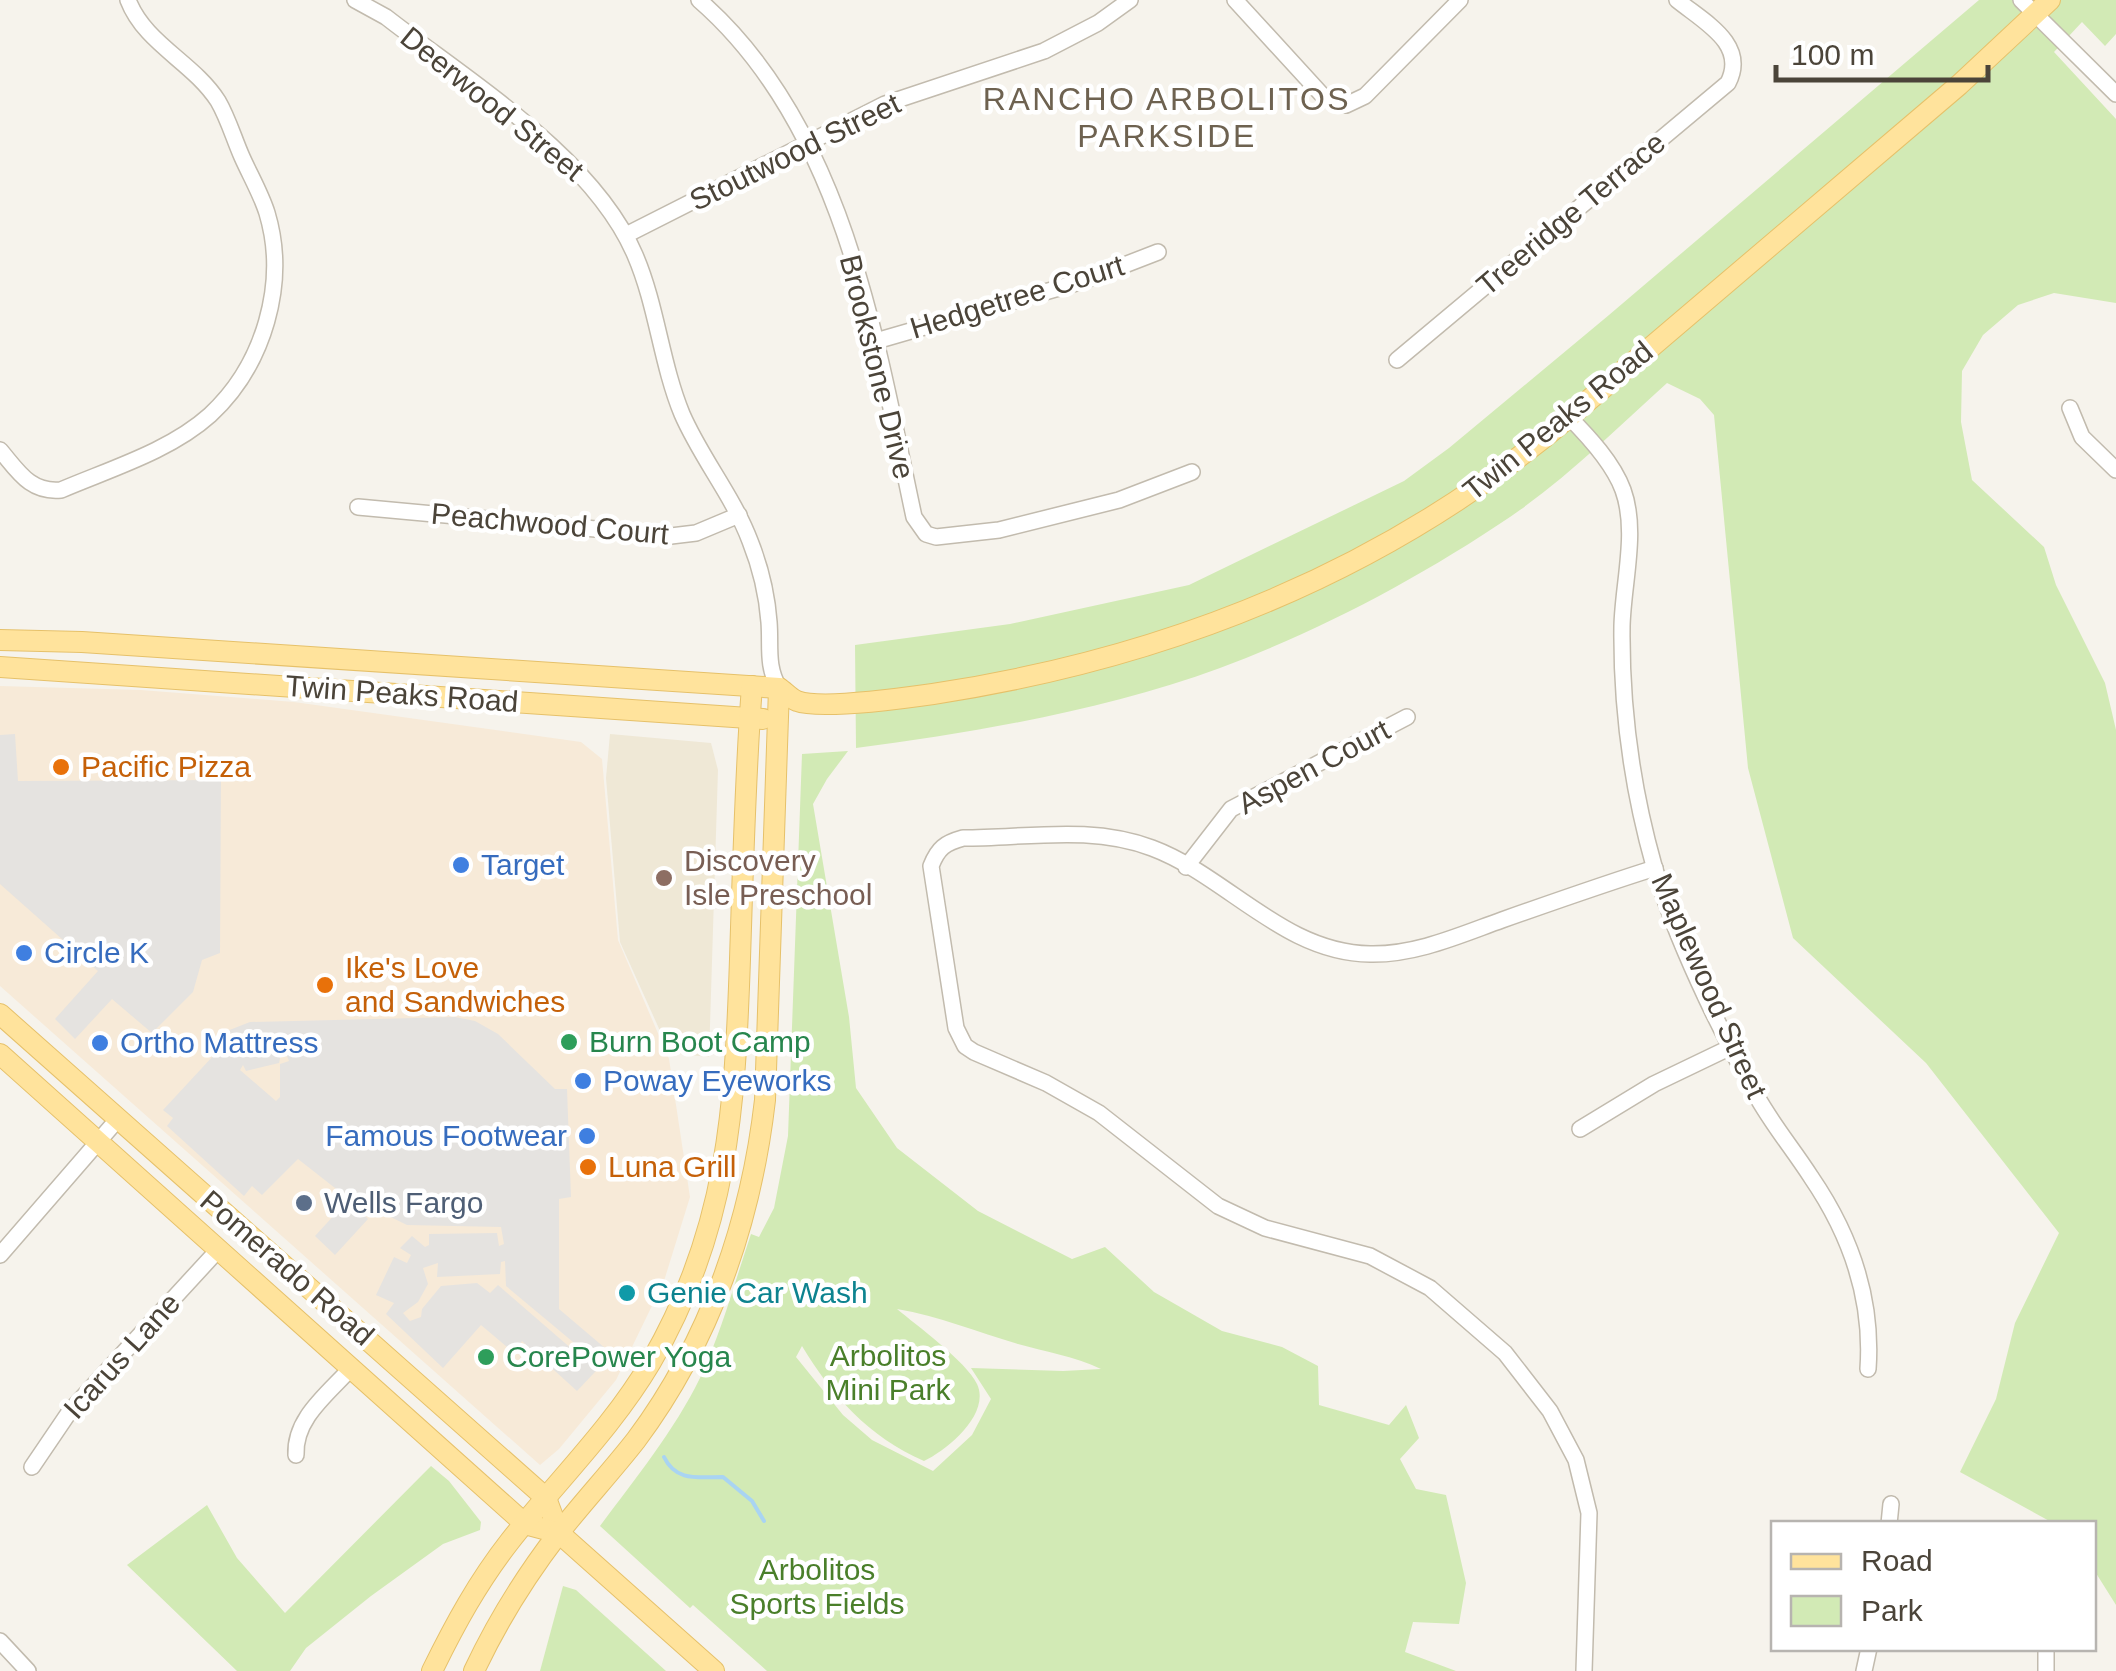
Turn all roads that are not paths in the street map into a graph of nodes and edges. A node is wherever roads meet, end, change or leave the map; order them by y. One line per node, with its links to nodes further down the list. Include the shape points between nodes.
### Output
1 (128, 0): 17 (street, via 134,18 218,102 267,213 274,261 268,324 240,380 209,416 160,447 47,491 30,486)
2 (355, 0): 11 (street, Deerwood Street, via 560,152)
3 (699, 0): 10 (street, Brookstone Drive, via 749,51)
4 (1130, 0): 10 (street, Stoutwood Street, via 1044,50 885,104)
5 (1235, 0): 6 (street, via 1323,96 1346,105 1365,96)
6 (1460, 0)
7 (1678, 0): 14 (street, Treeridge Terrace, via 1729,44 1735,62 1728,83)
8 (2036, 5): 9 (street); 16 (main road, Twin Peaks Road, via 1960,85)
9 (2116, 94)
10 (808, 143): 11 (street, Stoutwood Street); 13 (street, Brookstone Drive)
11 (626, 235): 21 (street, Deerwood Street, via 678,405)
12 (1158, 252): 13 (street, Hedgetree Court, via 1083,281)
13 (876, 341): 19 (street, Brookstone Drive, via 914,518 926,534 1000,530 1119,500)
14 (1397, 360)
15 (2070, 408): 18 (street, via 2082,437)
16 (1569, 417): 28 (main road, Twin Peaks Road, via 1461,500 1360,560 1257,608 1116,657 975,688 894,699); 33 (street, Maplewood Street, via 1622,490 1628,520 1623,689 1631,768)
17 (0, 450)
18 (2116, 470)
19 (1192, 472)
20 (358, 507): 21 (street, Peachwood Court, via 671,536)
21 (739, 515): 25 (street, Deerwood Street, via 765,595)
22 (0, 640): 23 (main road, Twin Peaks Road)
23 (411, 664): 26 (main road, via 351,672 218,663); 27 (main road, Twin Peaks Road)
24 (0, 667): 26 (main road, Twin Peaks Road)
25 (774, 679): 27 (main road, Twin Peaks Road); 28 (main road); 31 (main road)
26 (208, 680): 30 (main road, Twin Peaks Road)
27 (752, 686): 30 (main road)
28 (798, 701): 31 (main road)
29 (1407, 717): 32 (street, Aspen Court, via 1231,809)
30 (749, 718): 31 (main road, Twin Peaks Road); 46 (main road, via 735,1084 718,1196 688,1288 650,1364)
31 (776, 720): 50 (main road, via 765,1100 745,1210 688,1358 634,1442)
32 (1186, 866): 33 (street, via 1292,934 1370,954 1426,947); 56 (street, via 1118,837 1073,833 948,842 931,866 956,1028 965,1046 1099,1114 1218,1206 1266,1228 1370,1256 1430,1288 1505,1354 1550,1411 1576,1460 1589,1513)
33 (1654, 868): 35 (street, Maplewood Street)
34 (0, 1014): 37 (main road, Pomerado Road)
35 (1730, 1048): 38 (street); 43 (street, Maplewood Street, via 1840,1225 1868,1314)
36 (0, 1054): 39 (main road, Pomerado Road)
37 (118, 1120): 39 (street); 46 (main road, Pomerado Road)
38 (1580, 1129)
39 (98, 1142): 40 (main road, Pomerado Road); 41 (street)
40 (218, 1250): 42 (main road, Pomerado Road); 45 (street, Icarus Lane, via 70,1412)
41 (0, 1256)
42 (352, 1367): 44 (street, via 301,1424); 49 (main road, Pomerado Road)
43 (1868, 1369)
44 (296, 1455)
45 (32, 1467)
46 (546, 1498): 49 (main road); 50 (main road, Pomerado Road)
47 (1891, 1504): 48 (street)
48 (1889, 1521)
49 (525, 1524): 50 (main road, Pomerado Road); 53 (main road, via 462,1609)
50 (559, 1532): 54 (main road, via 494,1628); 55 (main road, Pomerado Road)
51 (0, 1641): 52 (street)
52 (28, 1671)
53 (432, 1671)
54 (474, 1671)
55 (714, 1671)
56 (1584, 1671)

